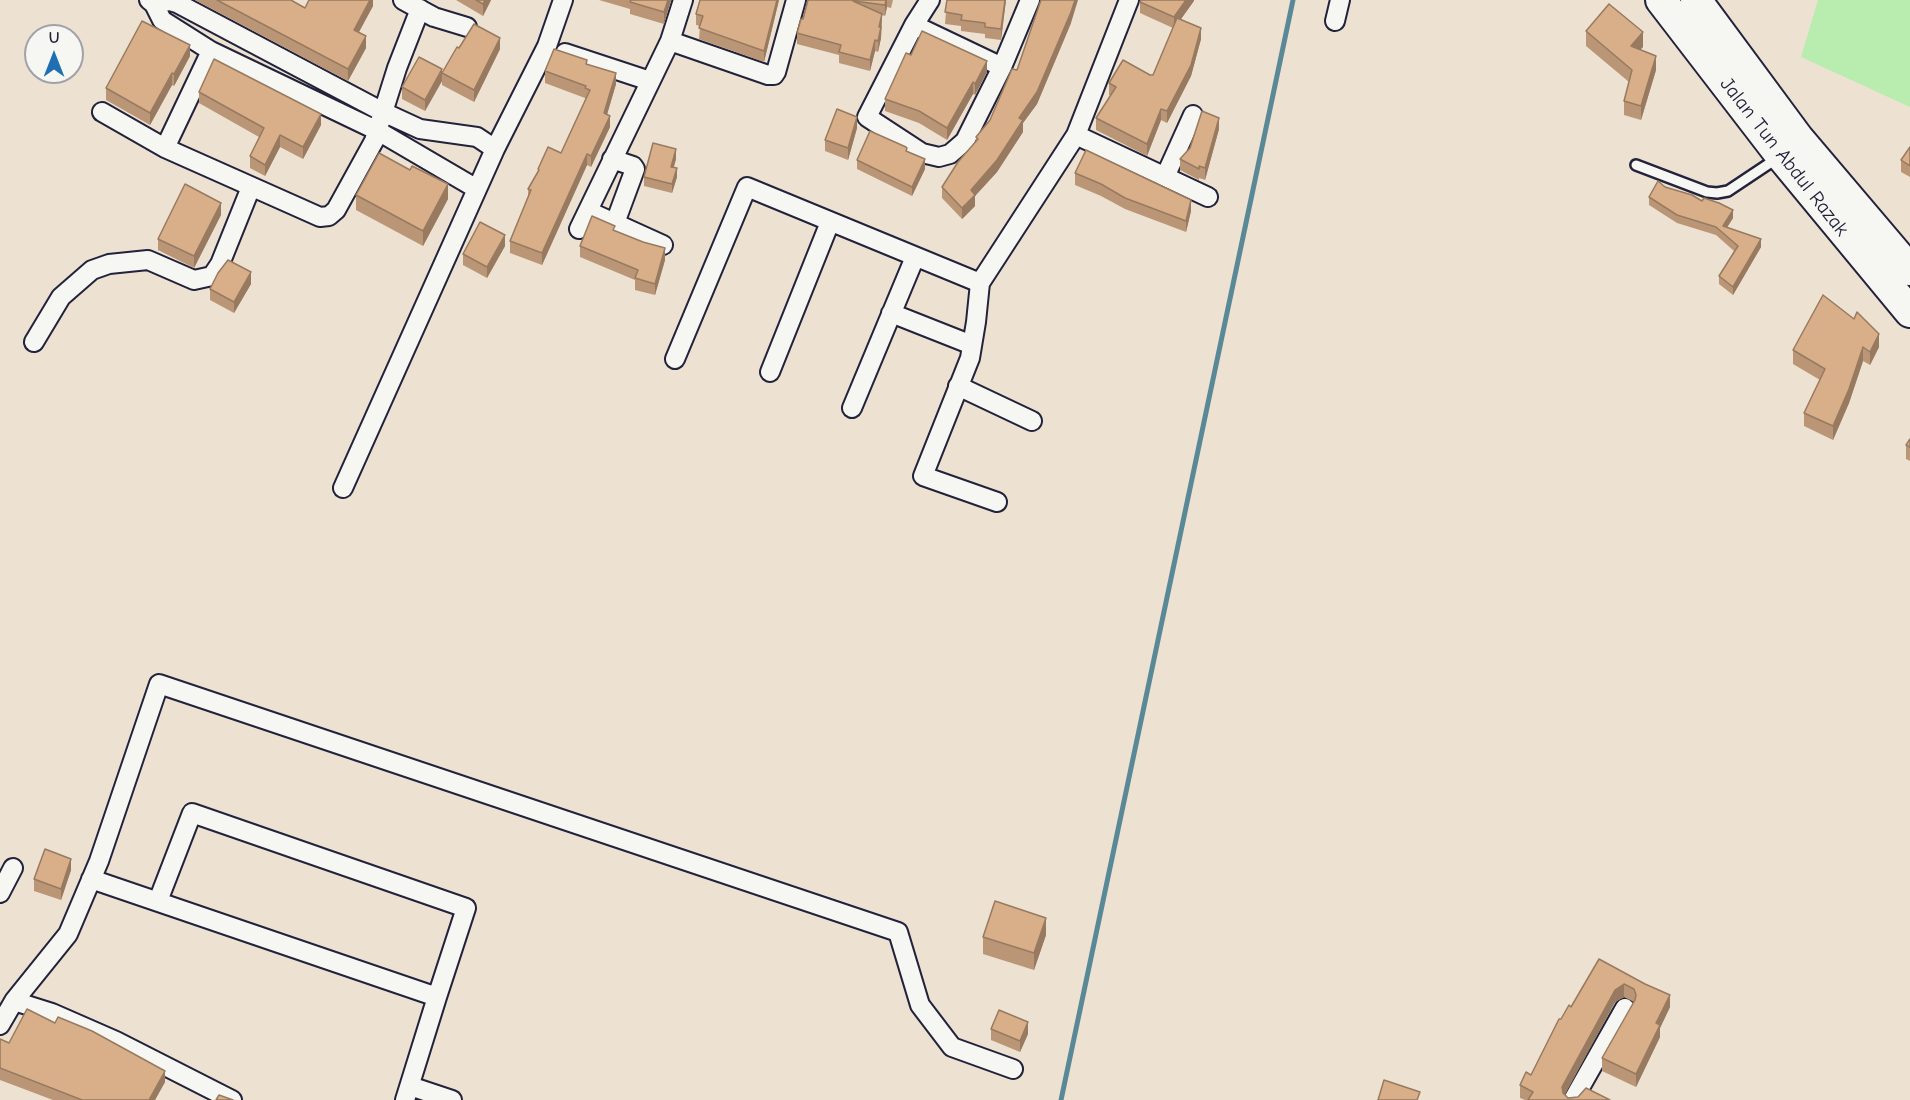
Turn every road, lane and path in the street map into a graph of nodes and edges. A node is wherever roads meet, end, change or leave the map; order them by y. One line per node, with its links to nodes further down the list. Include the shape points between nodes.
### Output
1 (403, 0): 12 (street)
2 (563, 0): 17 (street)
3 (683, 0): 16 (street)
4 (796, 0): 16 (street, via 774,75)
5 (930, 0): 14 (street)
6 (1029, 0): 19 (street)
7 (1129, 0): 25 (street)
8 (1340, 0): 13 (street)
9 (1661, 0): 28 (main road, Jalan Tun Abdul Razak)
10 (1696, 0): 41 (main road, Jalan Tun Abdul Razak, via 1798,138)
11 (151, 2): 18 (street, via 162,20); 22 (street, via 177,3)
12 (420, 9): 15 (street); 22 (street)
13 (1335, 21)
14 (914, 25): 19 (street); 19 (street, via 867,117 922,153 939,157 959,148)
15 (467, 27)
16 (670, 40): 20 (street)
17 (547, 46): 20 (street); 27 (street)
18 (211, 51): 24 (street); 26 (street)
19 (1002, 67)
20 (650, 81): 29 (street)
21 (102, 112): 26 (street)
22 (383, 112): 24 (street); 27 (street, via 420,129 477,136)
23 (1193, 115): 31 (street)
24 (378, 131): 32 (street, via 336,210 328,216 320,217); 33 (street)
25 (1076, 135): 31 (street); 42 (street)
26 (165, 148): 32 (street)
27 (495, 148): 33 (street)
28 (1781, 156): 30 (lane, via 1728,191 1717,193); 43 (main road, Jalan Tun Abdul Razak)
29 (612, 159): 35 (street); 37 (street, via 635,169)
30 (1636, 165)
31 (1165, 177): 34 (street)
32 (251, 187): 45 (street, via 212,276 194,280 148,260 92,270 61,297)
33 (477, 189): 52 (street)
34 (1208, 197)
35 (588, 211): 37 (street); 38 (street)
36 (830, 222): 40 (street); 47 (street, via 747,187); 48 (street)
37 (615, 223): 39 (street)
38 (579, 228)
39 (663, 244)
40 (915, 256): 42 (street); 44 (street)
41 (1910, 270)
42 (980, 283): 46 (street)
43 (1910, 312)
44 (891, 313): 46 (street); 50 (street)
45 (34, 342)
46 (972, 345): 49 (street)
47 (675, 359)
48 (770, 372)
49 (958, 386): 51 (street); 53 (street, via 922,476)
50 (852, 408)
51 (1032, 421)
52 (343, 488)
53 (997, 502)
54 (13, 868): 56 (street)
55 (91, 879): 57 (street); 59 (street, via 68,934); 62 (street, via 159,684 898,932 920,1005 952,1047)
56 (0, 893)
57 (158, 901): 58 (street); 58 (street, via 192,813 466,908)
58 (436, 997): 63 (street)
59 (14, 1001): 61 (street); 64 (street, via 116,1041)
60 (1625, 1008): 66 (street)
61 (0, 1025)
62 (1013, 1069)
63 (408, 1093): 65 (street)
64 (232, 1100)
65 (452, 1100)
66 (1573, 1100)

